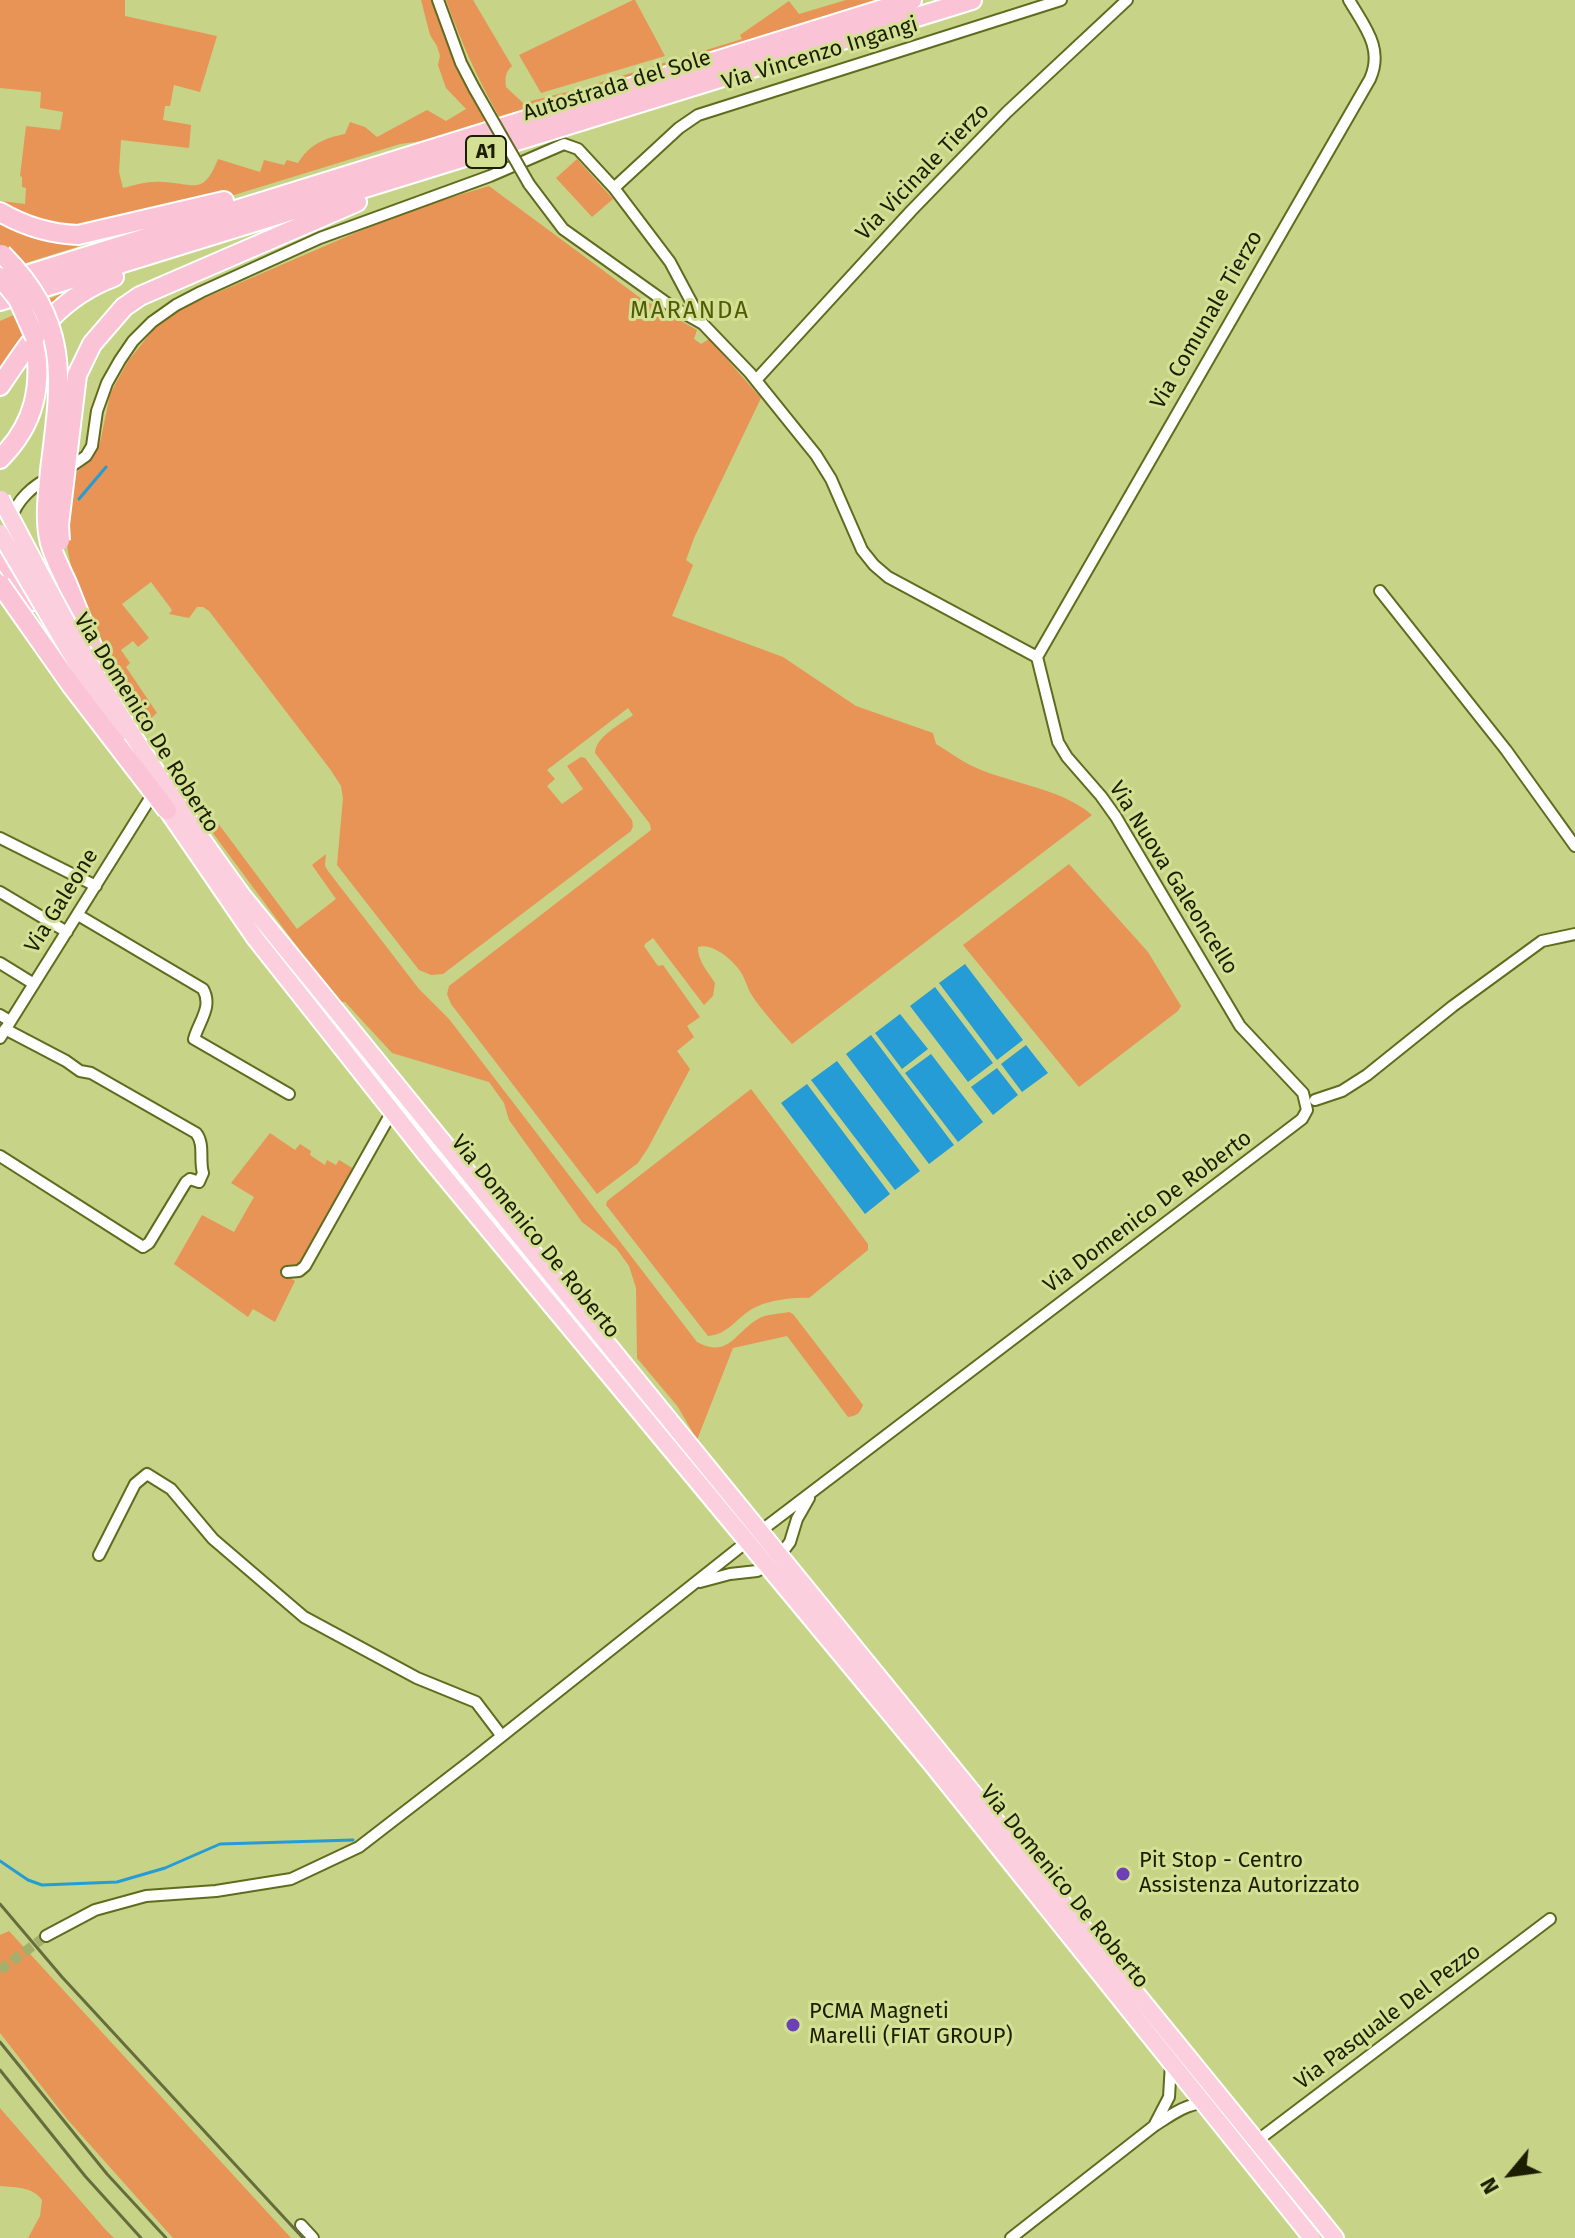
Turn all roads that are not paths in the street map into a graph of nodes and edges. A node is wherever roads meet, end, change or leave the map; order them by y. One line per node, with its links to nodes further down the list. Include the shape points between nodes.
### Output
1 (438, 0): 15 (street, bridge, via 474,88 557,222)
2 (912, 0): 8 (highway, Autostrada del Sole / A1)
3 (972, 0): 7 (highway, Autostrada del Sole / A1)
4 (1061, 0): 9 (street, Via Vincenzo Ingangi, via 698,115)
5 (1127, 0): 16 (street, Via Vicinale Tierzo, via 911,211)
6 (1349, 0): 26 (street, Via Comunale Tierzo, via 1375,50 1370,79)
7 (530, 138): 11 (highway, Autostrada del Sole / A1); 22 (highway, bridge, via 342,207 124,307 92,344 77,375 59,525)
8 (360, 170): 10 (highway, via 78,235 55,234); 13 (highway, Autostrada del Sole / A1)
9 (614, 188): 15 (street, via 670,262); 28 (street, Via Domenico De Roberto, via 578,149 559,145 320,238 201,292 152,322 133,341 107,383 86,456 26,494 10,522 70,643)
10 (6, 217)
11 (243, 224): 14 (highway, Autostrada del Sole / A1); 17 (highway, via 77,295 36,333)
12 (1, 253): 22 (highway, bridge, via 28,282 54,338 59,391 46,506 49,542)
13 (0, 280): 18 (highway, bridge, via 30,323 39,362 32,410)
14 (0, 301)
15 (703, 324): 16 (street)
16 (756, 380): 26 (street, via 816,455 874,565)
17 (0, 386)
18 (5, 454)
19 (0, 498): 27 (highway, bridge)
20 (0, 533): 25 (highway, bridge)
21 (0, 555): 25 (highway, bridge)
22 (67, 583): 27 (highway, bridge)
23 (0, 584): 29 (highway, bridge)
24 (1380, 591): 31 (street)
25 (53, 627): 29 (highway, bridge)
26 (1037, 657): 43 (street, Via Nuova Galeoncello, via 1063,751 1116,817 1240,1026)
27 (120, 715): 63 (highway, bridge, via 242,895)
28 (158, 786): 32 (street, Via Galeone); 42 (street, Via Domenico De Roberto, via 262,932)
29 (167, 810): 61 (highway, bridge, via 255,938 419,1144 931,1763)
30 (0, 838): 32 (street)
31 (1575, 846)
32 (96, 886): 34 (street, Via Galeone)
33 (0, 892): 35 (street)
34 (78, 915): 35 (street, Via Galeone); 41 (street, via 203,989 208,1007 194,1039)
35 (67, 932): 38 (street, Via Galeone)
36 (1575, 934): 43 (street, via 1542,941 1367,1075)
37 (0, 963): 38 (street)
38 (34, 984): 40 (street, Via Galeone)
39 (0, 1015): 40 (street)
40 (5, 1030): 44 (street, via 196,1133 203,1173 199,1182 188,1180 143,1247)
41 (289, 1094)
42 (398, 1101): 45 (street, via 305,1266); 47 (street, Via Domenico De Roberto)
43 (1311, 1101): 46 (street, Via Domenico De Roberto, via 1300,1122)
44 (0, 1156)
45 (287, 1272)
46 (812, 1493): 47 (street, Via Domenico De Roberto); 49 (street, Via Domenico De Roberto)
47 (754, 1536): 49 (street, Via Domenico De Roberto); 50 (street, Via Domenico De Roberto)
48 (99, 1555): 51 (street, via 135,1484 147,1474 171,1489 213,1539 304,1617 417,1678 476,1702)
49 (775, 1562): 50 (street, Via Domenico De Roberto, via 757,1571); 54 (street, Via Domenico De Roberto)
50 (694, 1583): 51 (street, Via Domenico De Roberto)
51 (501, 1735): 53 (street, Via Domenico De Roberto, via 359,1847 291,1879 146,1896 95,1910)
52 (1550, 1919): 57 (street, Via Pasquale Del Pezzo)
53 (46, 1936)
54 (1170, 2050): 55 (street, Via Domenico De Roberto); 56 (street, via 1169,2097)
55 (1213, 2103): 56 (street, via 1195,2104); 57 (street, Via Domenico De Roberto)
56 (1154, 2126): 60 (street)
57 (1250, 2147): 62 (street, Via Domenico De Roberto)
58 (301, 2225): 59 (street)
59 (313, 2238)
60 (1011, 2238)
61 (1312, 2238)
62 (1321, 2238)
63 (1335, 2238)

